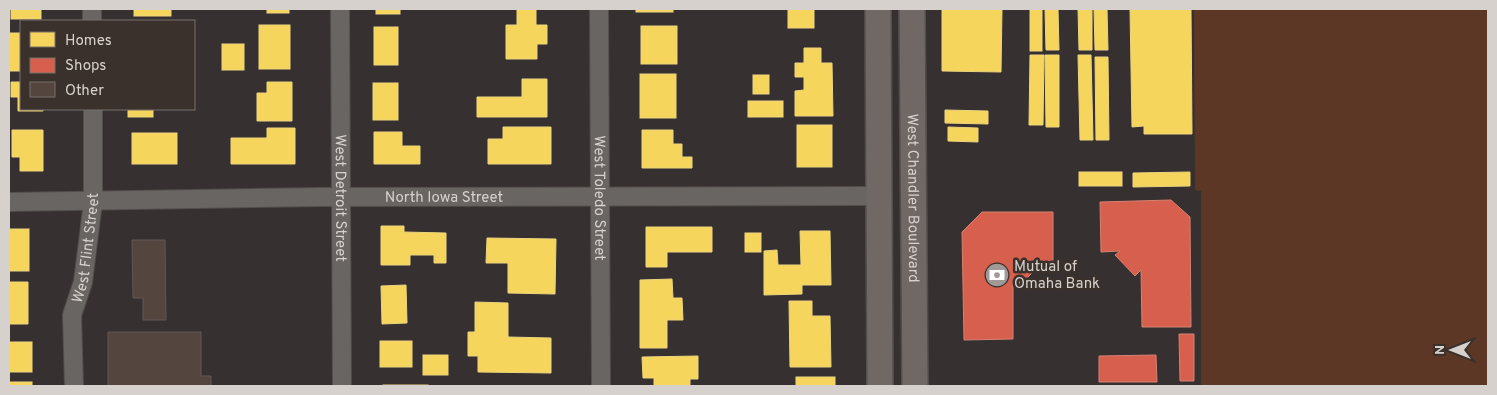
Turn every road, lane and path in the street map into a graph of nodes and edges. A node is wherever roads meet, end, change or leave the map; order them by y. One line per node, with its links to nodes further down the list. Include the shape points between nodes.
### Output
1 (340, 9): 7 (street, West Detroit Street)
2 (599, 9): 8 (street, West Toledo Street)
3 (878, 9): 6 (main road)
4 (912, 9): 15 (main road, West Chandler Boulevard)
5 (93, 110): 10 (street, West Flint Street)
6 (879, 196): 8 (street, North Iowa Street); 14 (main road)
7 (340, 198): 8 (street, North Iowa Street); 10 (street, North Iowa Street); 12 (street, West Detroit Street)
8 (600, 198): 13 (street, West Toledo Street)
9 (9, 202): 10 (street, North Iowa Street)
10 (93, 202): 11 (street, West Flint Street, via 83,282 72,315)
11 (74, 386)
12 (342, 386)
13 (601, 386)
14 (880, 386)
15 (915, 386)

